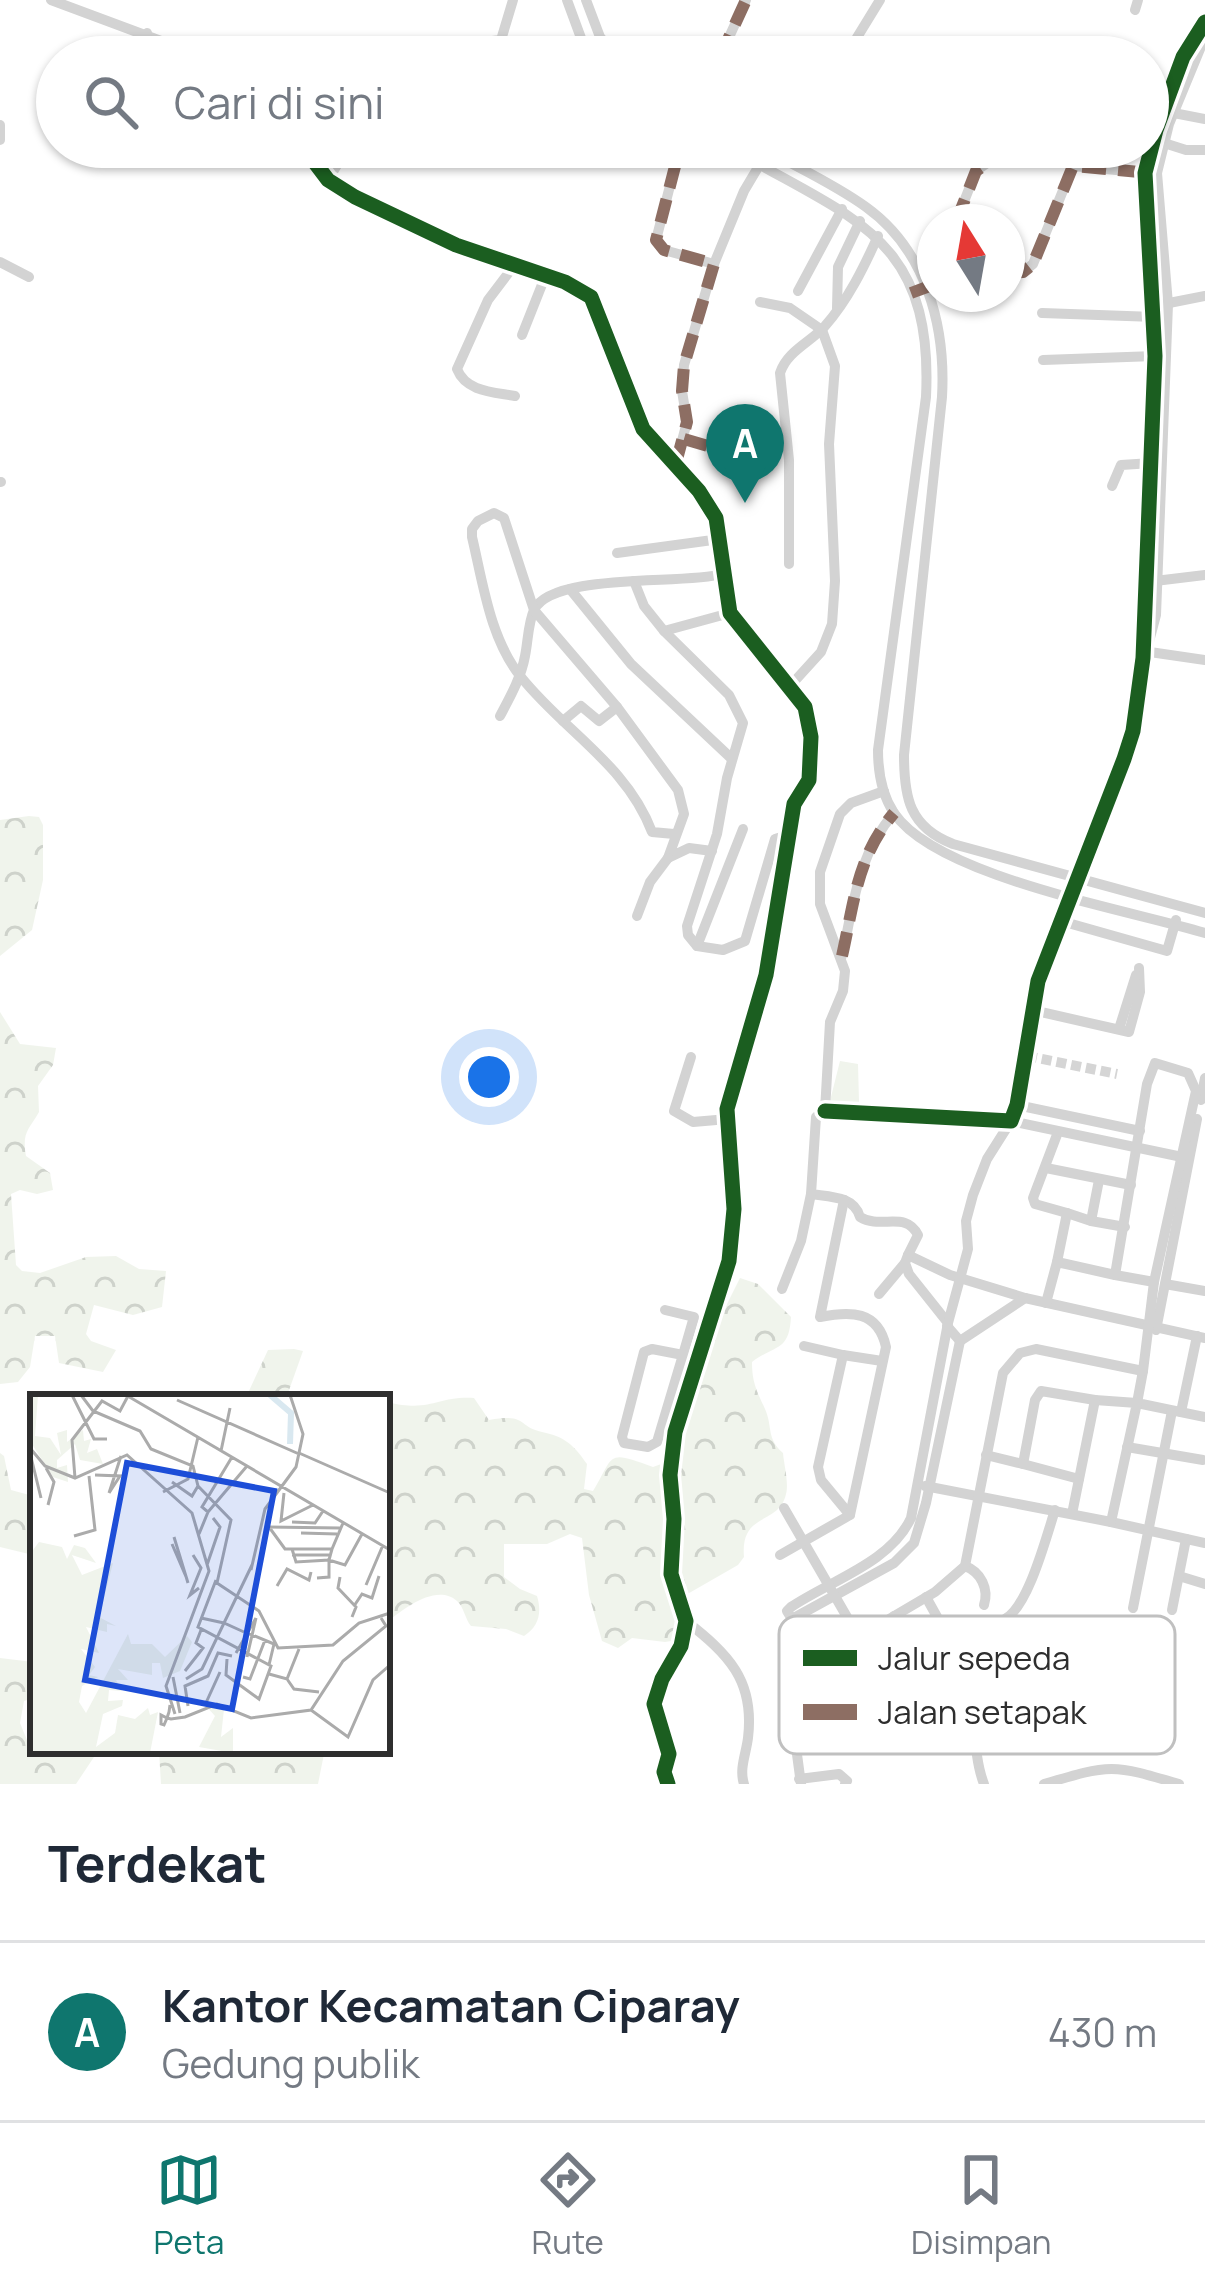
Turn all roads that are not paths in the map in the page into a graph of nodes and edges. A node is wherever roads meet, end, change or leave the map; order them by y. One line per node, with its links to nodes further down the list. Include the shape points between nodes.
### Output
1 (50, 0): 8 (street)
2 (513, 0): 11 (street)
3 (567, 0): 12 (street)
4 (586, 0): 13 (street)
5 (746, 0): 14 (street)
6 (880, 0): 15 (street)
7 (1205, 22): 17 (street)
8 (147, 33): 9 (street); 10 (street)
9 (145, 36)
10 (154, 36)
11 (502, 36)
12 (580, 36)
13 (600, 36)
14 (730, 36)
15 (858, 36)
16 (1205, 37): 18 (street)
17 (1169, 106)
18 (1169, 109)
19 (1169, 113): 20 (street)
20 (1205, 119)
21 (0, 125): 22 (street)
22 (0, 140)
23 (1169, 145): 24 (street)
24 (1205, 150)
25 (319, 168): 37 (street)
26 (335, 168): 37 (street)
27 (675, 168): 44 (street, via 656,240 664,250)
28 (758, 168): 44 (street)
29 (784, 168): 39 (street)
30 (790, 168): 47 (street, via 867,207 903,244)
31 (978, 168): 38 (street)
32 (1072, 168): 45 (street)
33 (1085, 168): 36 (street)
34 (1152, 168): 36 (street)
35 (1153, 168): 36 (street)
36 (1151, 173): 53 (street)
37 (328, 180): 43 (street, via 456,245)
38 (963, 204)
39 (842, 209): 40 (street); 50 (street)
40 (860, 221): 41 (street); 54 (street, via 837,274)
41 (878, 236): 49 (street); 54 (street)
42 (0, 262): 48 (street)
43 (516, 263): 46 (street); 61 (street, via 488,300 458,370 471,386)
44 (714, 265): 62 (street, via 684,365)
45 (1025, 271)
46 (545, 277): 58 (street); 65 (street, via 591,297 643,430)
47 (917, 277)
48 (29, 278)
49 (917, 283)
50 (798, 291)
51 (1205, 296): 53 (street)
52 (760, 302): 57 (street, via 790,308)
53 (1159, 308): 56 (street); 59 (street); 68 (street)
54 (838, 310): 57 (street)
55 (923, 312): 63 (street, via 934,397)
56 (1042, 313)
57 (822, 330): 72 (street, via 779,373); 85 (street, via 835,366 834,603 821,652)
58 (522, 335)
59 (1155, 356): 60 (street); 66 (street)
60 (1043, 360)
61 (515, 396)
62 (684, 440): 64 (street); 65 (street)
63 (928, 452): 70 (street); 70 (street)
64 (732, 453)
65 (676, 463): 69 (street)
66 (1152, 463): 67 (street, via 1121,465); 68 (street)
67 (1112, 486)
68 (1155, 510): 76 (street)
69 (721, 539): 71 (street); 73 (street)
70 (915, 545): 82 (street); 82 (street)
71 (616, 553)
72 (789, 564)
73 (722, 574): 75 (street); 79 (street)
74 (1205, 574): 76 (street)
75 (634, 581): 77 (street); 80 (street)
76 (1152, 581): 81 (street, via 1154,626)
77 (570, 589): 78 (street); 91 (street, via 631,664)
78 (534, 610): 84 (street); 84 (street, via 505,520 488,515 473,525 472,537 489,608); 88 (street)
79 (730, 613): 80 (street); 85 (street)
80 (664, 631): 91 (street, via 738,708 743,729)
81 (1145, 653): 83 (street); 99 (street, via 1133,730)
82 (901, 659): 86 (street); 87 (street)
83 (1205, 660)
84 (520, 676): 89 (street); 90 (street)
85 (791, 685): 96 (street, via 806,707 811,748 809,780)
86 (888, 685): 87 (street); 92 (street, via 878,750)
87 (909, 690): 99 (street, via 905,789 920,824 953,844)
88 (617, 707): 90 (street, via 596,721 581,706); 95 (street, via 678,790 684,814)
89 (500, 716)
90 (563, 721): 95 (street, via 625,780 652,832)
91 (731, 759): 97 (street)
92 (884, 790): 93 (street); 106 (street, via 844,809 824,852 820,904)
93 (894, 813): 99 (street, via 951,856); 106 (street, via 862,865)
94 (743, 829): 105 (street)
95 (674, 834): 98 (street)
96 (788, 835): 105 (street, via 776,839 745,940 723,950); 114 (street, via 766,975)
97 (712, 850): 98 (street, via 689,848); 105 (street, via 687,926)
98 (668, 858): 102 (street)
99 (1076, 887): 101 (street); 101 (street); 103 (street)
100 (1205, 913): 101 (street)
101 (1178, 915): 103 (street, via 1167,951); 104 (street)
102 (637, 916)
103 (1060, 921): 107 (street)
104 (1205, 933)
105 (697, 946)
106 (842, 956): 112 (street)
107 (1032, 1010): 108 (street); 111 (street)
108 (1119, 1029): 108 (street, via 1129,1032 1139,968)
109 (691, 1057): 114 (street, via 674,1111 692,1122)
110 (1205, 1078): 119 (street)
111 (1017, 1105): 113 (street); 115 (street)
112 (825, 1111): 115 (street); 124 (street, via 816,1118)
113 (1038, 1111): 116 (street); 117 (street)
114 (728, 1119): 147 (street, via 731,1248)
115 (1011, 1121): 116 (street); 132 (street, via 973,1195)
116 (1052, 1130): 118 (street); 121 (street)
117 (1140, 1131): 118 (street); 119 (street, via 1155,1063 1188,1072 1196,1091)
118 (1138, 1147): 119 (street); 123 (street)
119 (1186, 1159): 120 (street); 133 (street)
120 (1205, 1162)
121 (1046, 1168): 122 (street); 126 (street, via 1034,1201)
122 (1100, 1180): 123 (street); 127 (street)
123 (1131, 1185): 128 (street)
124 (812, 1194): 125 (street); 134 (street)
125 (844, 1200): 129 (street, via 873,1224 900,1220 917,1229); 148 (street, via 820,1316 870,1318 885,1340)
126 (1067, 1213): 127 (street); 130 (street)
127 (1091, 1221): 128 (street)
128 (1125, 1227): 131 (street)
129 (907, 1259): 132 (street); 136 (street); 140 (street, via 909,1274)
130 (1057, 1262): 131 (street); 138 (street)
131 (1115, 1275): 133 (street)
132 (960, 1276): 137 (street); 140 (street)
133 (1160, 1283): 135 (street); 141 (street)
134 (782, 1289)
135 (1205, 1291)
136 (879, 1294)
137 (1025, 1298): 138 (street); 143 (street)
138 (1046, 1303): 141 (street)
139 (665, 1310): 146 (street, via 694,1317)
140 (948, 1325): 143 (street); 160 (street)
141 (1151, 1330): 142 (street); 149 (street)
142 (1201, 1337): 152 (street)
143 (960, 1341): 160 (street)
144 (804, 1346): 145 (street)
145 (843, 1354): 148 (street); 165 (street, via 818,1467)
146 (683, 1355): 146 (street, via 644,1352 624,1443 657,1442); 147 (street)
147 (698, 1360): 187 (street, via 670,1475 671,1574)
148 (882, 1361): 165 (street)
149 (1143, 1371): 151 (street); 156 (street, via 1059,1352 1020,1353 1003,1373)
150 (1094, 1400): 151 (street); 158 (street, via 1041,1391); 159 (street)
151 (1137, 1403): 152 (street); 154 (street)
152 (1176, 1412): 153 (street); 155 (street)
153 (1205, 1417)
154 (1127, 1447): 155 (street); 166 (street)
155 (1163, 1454): 157 (street); 167 (street)
156 (986, 1455): 158 (street); 161 (street)
157 (1203, 1460)
158 (1022, 1464): 159 (street)
159 (1079, 1479): 164 (street)
160 (923, 1485): 161 (street); 175 (street, via 895,1544); 177 (street, via 922,1521 907,1552)
161 (979, 1497): 163 (street); 172 (street)
162 (784, 1508): 169 (street)
163 (1054, 1510): 164 (street); 186 (street, via 1036,1575)
164 (1072, 1514): 166 (street)
165 (850, 1515): 169 (street)
166 (1111, 1522): 167 (street)
167 (1147, 1530): 168 (street); 179 (street)
168 (1186, 1539): 170 (street); 173 (street)
169 (804, 1542): 171 (street); 175 (street)
170 (1205, 1543)
171 (780, 1555)
172 (965, 1566): 176 (street); 178 (street, via 983,1583)
173 (1179, 1576): 174 (street); 180 (street)
174 (1205, 1584)
175 (826, 1585): 177 (street); 181 (street)
176 (926, 1597): 184 (street); 185 (street)
177 (834, 1598): 182 (street); 183 (street)
178 (984, 1605)
179 (1133, 1608)
180 (1172, 1610)
181 (788, 1616)
182 (802, 1616)
183 (845, 1616)
184 (894, 1616)
185 (937, 1616)
186 (1009, 1616)
187 (686, 1621): 190 (street, via 654,1704 669,1754); 191 (street, via 739,1673 750,1724)
188 (979, 1754): 193 (street)
189 (800, 1782): 192 (street, via 839,1774)
190 (668, 1784)
191 (744, 1784)
192 (845, 1784)
193 (984, 1784)
194 (1045, 1784): 195 (street, via 1107,1766)
195 (1180, 1784)

